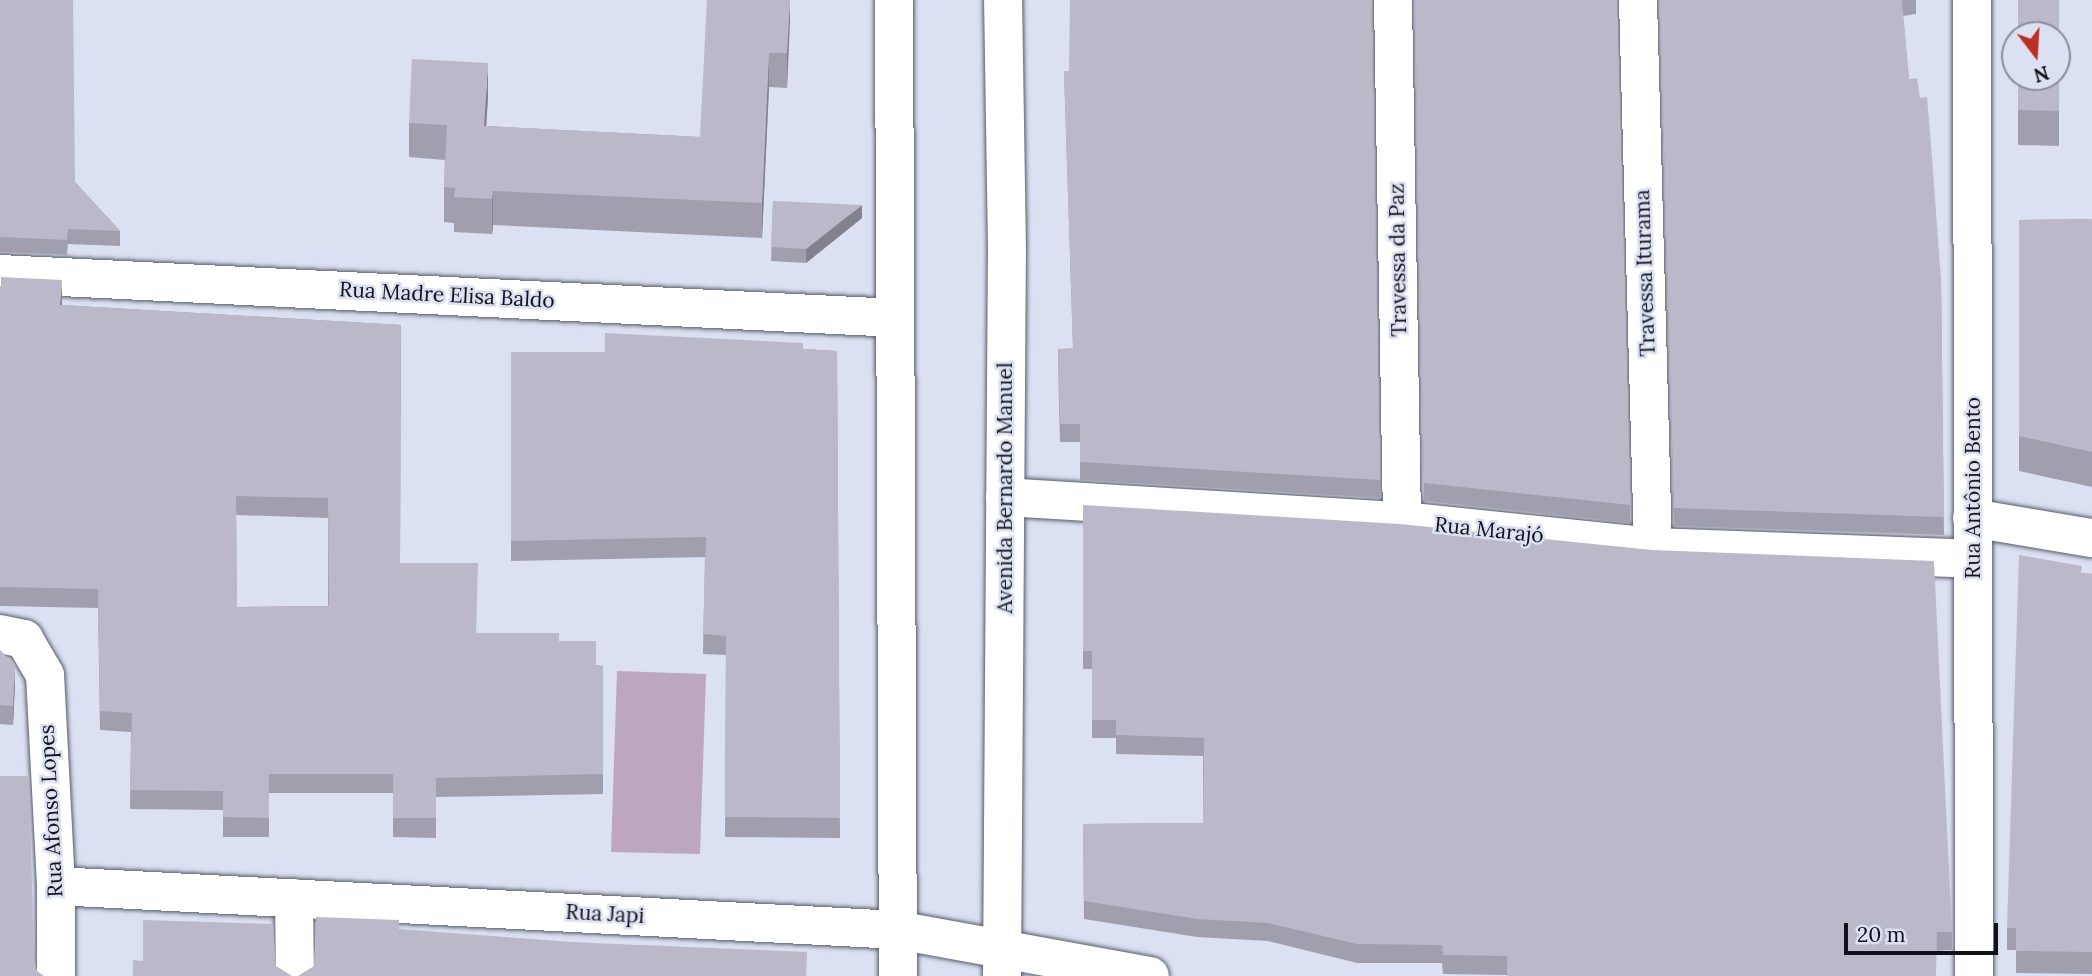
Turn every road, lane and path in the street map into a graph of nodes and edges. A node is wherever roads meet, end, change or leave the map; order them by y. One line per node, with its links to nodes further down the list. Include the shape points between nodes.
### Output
1 (894, 0): 7 (street)
2 (1003, 0): 8 (street, Avenida Bernardo Manuel)
3 (1393, 0): 10 (street, Travessa da Paz)
4 (1638, 0): 12 (street, Travessa Iturama)
5 (1972, 0): 9 (street, Rua Antônio Bento)
6 (0, 274): 7 (street, Rua Madre Elisa Baldo)
7 (895, 318): 17 (street)
8 (1005, 497): 10 (street, Rua Marajó); 18 (street, Avenida Bernardo Manuel)
9 (1972, 518): 11 (street); 13 (street, Rua Antônio Bento)
10 (1402, 521): 12 (street, Rua Marajó)
11 (2092, 538)
12 (1653, 547): 13 (street, Rua Marajó)
13 (1973, 559): 23 (street, Rua Antônio Bento)
14 (17, 641): 15 (street, Rua Afonso Lopes, via 45,675)
15 (56, 886): 16 (street, Rua Japi); 19 (street, Rua Afonso Lopes)
16 (294, 898): 17 (street, Rua Japi); 20 (street)
17 (897, 930): 18 (street, Rua Japi); 21 (street)
18 (1001, 963): 22 (street, Rua Japi)
19 (56, 976)
20 (295, 976)
21 (898, 976)
22 (1150, 976)
23 (1974, 976)

